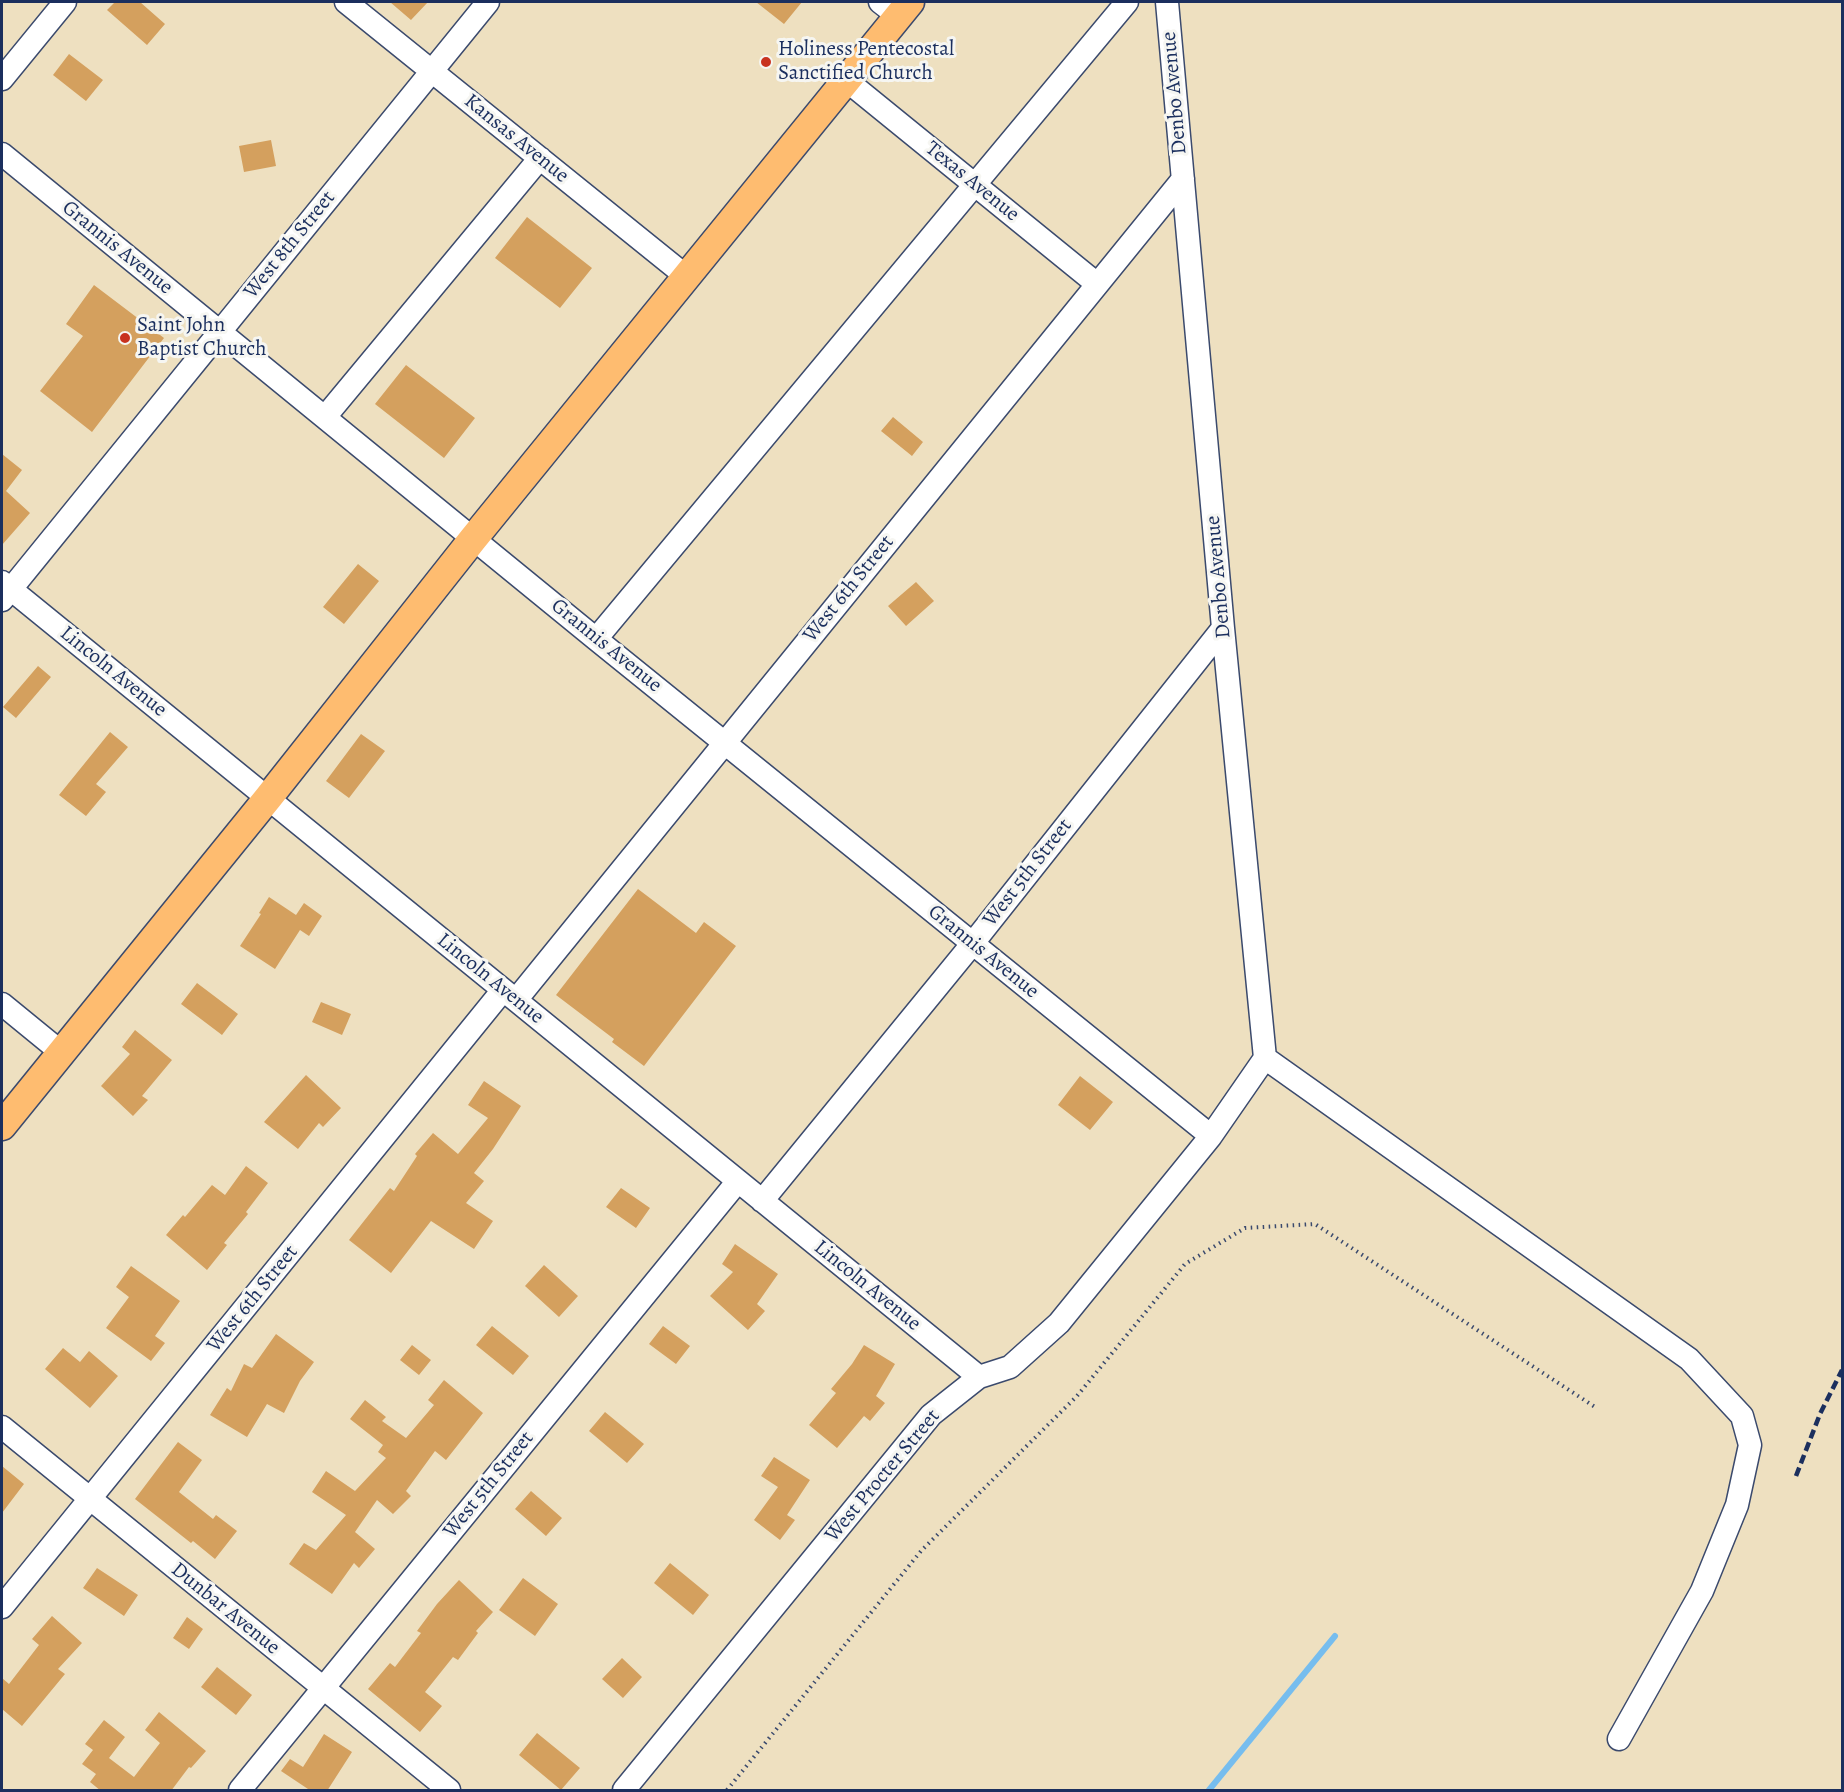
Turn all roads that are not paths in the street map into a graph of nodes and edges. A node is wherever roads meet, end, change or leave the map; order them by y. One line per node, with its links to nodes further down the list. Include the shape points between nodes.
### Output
1 (65, 2): 8 (street)
2 (346, 2): 7 (street, Kansas Avenue)
3 (488, 2): 7 (street, West 8th Street)
4 (1127, 2): 13 (street)
5 (1167, 2): 12 (street, Denbo Avenue)
6 (896, 6): 9 (main road)
7 (431, 71): 11 (street, Kansas Avenue); 16 (street, West 8th Street)
8 (2, 80)
9 (846, 80): 13 (street, Texas Avenue); 14 (main road)
10 (2, 154): 16 (street, Grannis Avenue)
11 (540, 158): 14 (street, Kansas Avenue); 17 (street)
12 (1183, 179): 15 (street, West 6th Street); 20 (street, Denbo Avenue)
13 (974, 184): 15 (street, Texas Avenue); 21 (street)
14 (687, 277): 18 (main road)
15 (1097, 284): 22 (street, West 6th Street)
16 (220, 331): 17 (street, Grannis Avenue); 19 (street, West 8th Street)
17 (325, 417): 18 (street, Grannis Avenue)
18 (473, 539): 21 (street, Grannis Avenue); 23 (main road)
19 (4, 590): 23 (street, Lincoln Avenue)
20 (1223, 628): 24 (street, West 5th Street); 28 (street, Denbo Avenue)
21 (596, 639): 22 (street, Grannis Avenue)
22 (725, 742): 24 (street, Grannis Avenue); 25 (street, West 6th Street)
23 (268, 798): 25 (street, Lincoln Avenue); 27 (main road)
24 (973, 943): 30 (street, Grannis Avenue); 32 (street, West 5th Street)
25 (510, 995): 31 (street, Lincoln Avenue); 35 (street, West 6th Street)
26 (2, 1004): 27 (street)
27 (62, 1053): 29 (main road)
28 (1266, 1059): 30 (street); 38 (street, via 1689,1359 1742,1416 1750,1445 1737,1505 1702,1591)
29 (2, 1126)
30 (1211, 1136): 33 (street, West Procter Street, via 1059,1323 1010,1367)
31 (738, 1181): 32 (street, Lincoln Avenue); 37 (street, West 5th Street)
32 (762, 1201): 33 (street, Lincoln Avenue)
33 (979, 1377): 41 (street, West Procter Street, via 931,1415)
34 (2, 1427): 35 (street, Dunbar Avenue)
35 (90, 1499): 36 (street, West 6th Street); 37 (street, Dunbar Avenue)
36 (2, 1607)
37 (323, 1688): 39 (street, West 5th Street); 40 (street, Dunbar Avenue)
38 (1619, 1739)
39 (240, 1791)
40 (449, 1791)
41 (624, 1791)

